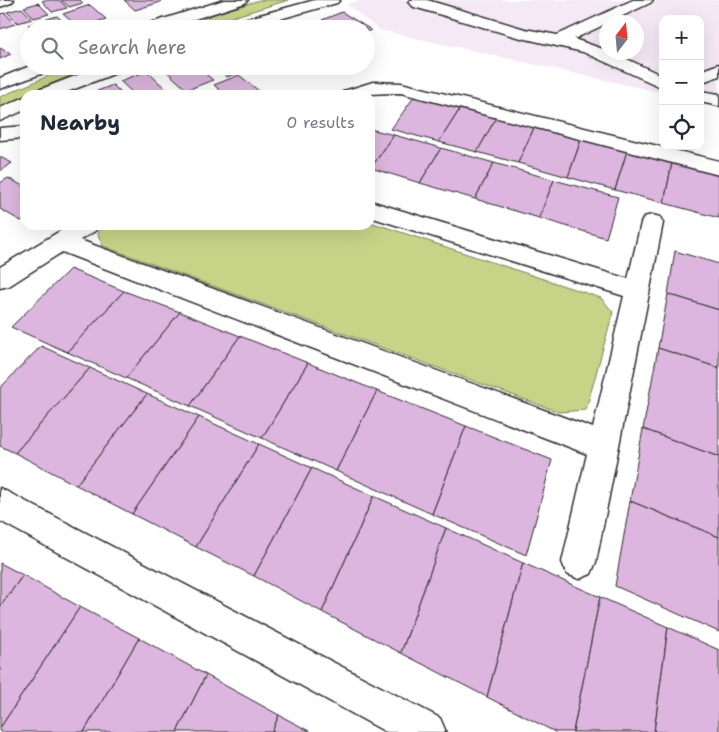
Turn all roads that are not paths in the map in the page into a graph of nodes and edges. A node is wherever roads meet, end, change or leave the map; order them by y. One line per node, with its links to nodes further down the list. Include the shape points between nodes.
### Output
1 (6, 0): 7 (street)
2 (240, 0): 8 (street)
3 (332, 0): 9 (street)
4 (419, 0): 10 (street, via 418,4)
5 (464, 0): 10 (street)
6 (645, 0): 11 (street)
7 (0, 2)
8 (193, 20)
9 (258, 20)
10 (523, 34): 11 (street)
11 (559, 40): 14 (street, via 589,48)
12 (23, 75): 15 (street)
13 (94, 75): 16 (street)
14 (659, 81)
15 (0, 84)
16 (55, 90)
17 (364, 90): 24 (street, via 373,87 401,88)
18 (704, 97): 19 (street)
19 (719, 100)
20 (20, 105): 21 (street)
21 (0, 114)
22 (20, 132): 23 (street)
23 (0, 134)
24 (719, 168)
25 (375, 211): 30 (street)
26 (652, 223): 30 (street)
27 (79, 230): 28 (street)
28 (60, 242): 29 (street); 31 (street)
29 (0, 279)
30 (638, 291): 31 (street)
31 (604, 446): 33 (street)
32 (0, 504): 34 (street)
33 (579, 562)
34 (426, 732)

